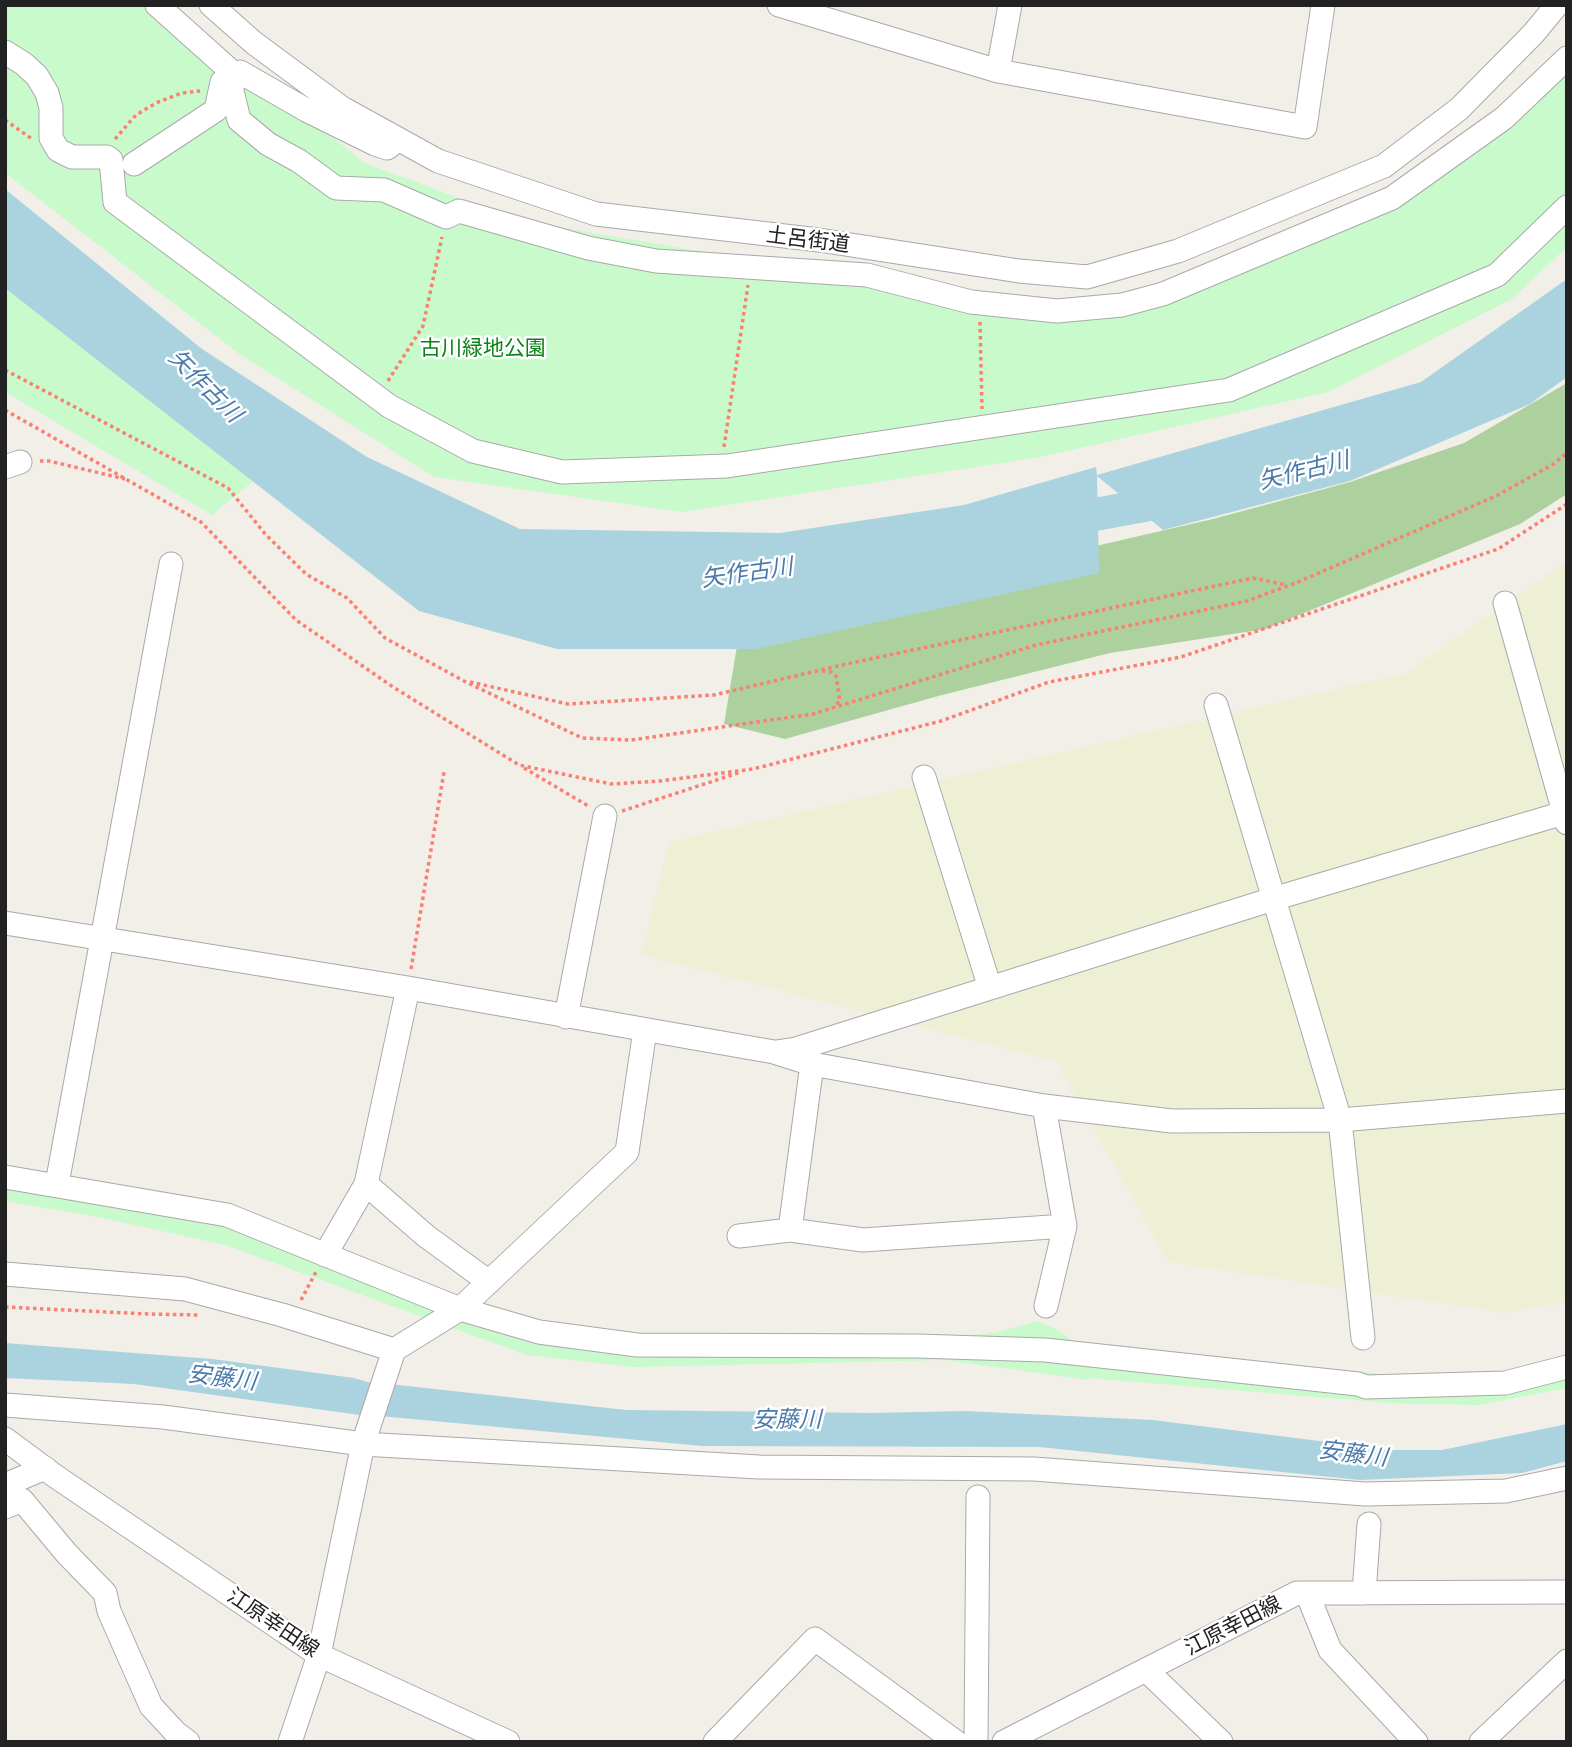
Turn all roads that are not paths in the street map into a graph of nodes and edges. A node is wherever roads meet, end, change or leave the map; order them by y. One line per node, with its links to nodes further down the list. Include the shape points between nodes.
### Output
1 (158, 5): 10 (street)
2 (211, 5): 11 (street, 土呂街道, via 342,108)
3 (779, 5): 9 (street)
4 (1010, 5): 9 (street)
5 (1323, 5): 9 (street, via 1305,127)
6 (1557, 5): 11 (street, 土呂街道, via 1459,110 1384,166 1178,251 1087,276 1019,271 819,240 596,214 438,162)
7 (5, 52): 13 (street, via 37,76 47,93 51,138 58,150 72,157 111,160 115,202 389,406 473,451 562,472 721,467 1229,390 1497,275)
8 (1567, 58): 10 (street, via 1504,118 1392,198 1163,294 1122,305 1057,312 979,303 867,275 656,261 588,248 459,211 446,217 384,190 336,188 239,120)
9 (998, 71)
10 (228, 78): 11 (street, via 240,72 375,144 387,148); 12 (street, via 216,110)
11 (397, 139)
12 (134, 164)
13 (1567, 207)
14 (171, 564): 22 (street)
15 (1505, 603): 19 (street)
16 (1216, 705): 20 (street)
17 (924, 777): 24 (street)
18 (606, 816): 25 (street)
19 (1566, 816): 20 (street)
20 (1273, 899): 24 (street); 31 (street)
21 (5, 923): 22 (street)
22 (102, 939): 23 (street); 32 (street)
23 (408, 988): 25 (street); 34 (street)
24 (990, 988): 27 (street)
25 (566, 1017): 26 (street)
26 (645, 1030): 27 (street); 40 (street, via 627,1152)
27 (774, 1052): 28 (street)
28 (812, 1064): 30 (street); 36 (street)
29 (1567, 1101): 31 (street)
30 (1044, 1106): 31 (street, via 1172,1121); 35 (street)
31 (1340, 1120): 43 (street)
32 (59, 1172)
33 (5, 1177): 38 (street, via 227,1215)
34 (366, 1184): 38 (street); 40 (street)
35 (1065, 1226): 36 (street, via 863,1240); 41 (street)
36 (790, 1230): 37 (street)
37 (739, 1236)
38 (325, 1255): 42 (street)
39 (5, 1274): 44 (street, via 185,1289)
40 (489, 1282): 42 (street)
41 (1046, 1306)
42 (460, 1309): 44 (street); 45 (street, via 540,1332 637,1345 1045,1350 1366,1387 1505,1383)
43 (1363, 1338)
44 (394, 1350): 47 (street)
45 (1567, 1367)
46 (5, 1405): 47 (street)
47 (365, 1434): 50 (street, via 758,1467 1034,1469 1365,1494 1506,1492); 58 (street)
48 (5, 1439): 49 (street, 江原幸田線)
49 (50, 1472): 51 (street); 58 (street, 江原幸田線)
50 (1567, 1478)
51 (5, 1485)
52 (978, 1497): 66 (street)
53 (5, 1507): 61 (street, via 22,1500 105,1593 151,1706)
54 (1369, 1524): 57 (street)
55 (1567, 1592): 57 (street, 江原幸田線)
56 (1307, 1593): 57 (street, 江原幸田線); 60 (street, 江原幸田線, via 1297,1593); 69 (street, via 1330,1650)
57 (1364, 1593)
58 (319, 1655): 62 (street); 63 (street, 江原幸田線)
59 (1567, 1661): 70 (street)
60 (1146, 1670): 67 (street, 江原幸田線); 68 (street)
61 (188, 1742)
62 (290, 1742)
63 (508, 1742)
64 (715, 1742): 65 (street, via 815,1639)
65 (956, 1742)
66 (976, 1742)
67 (1004, 1742)
68 (1221, 1742)
69 (1416, 1742)
70 (1481, 1742)

